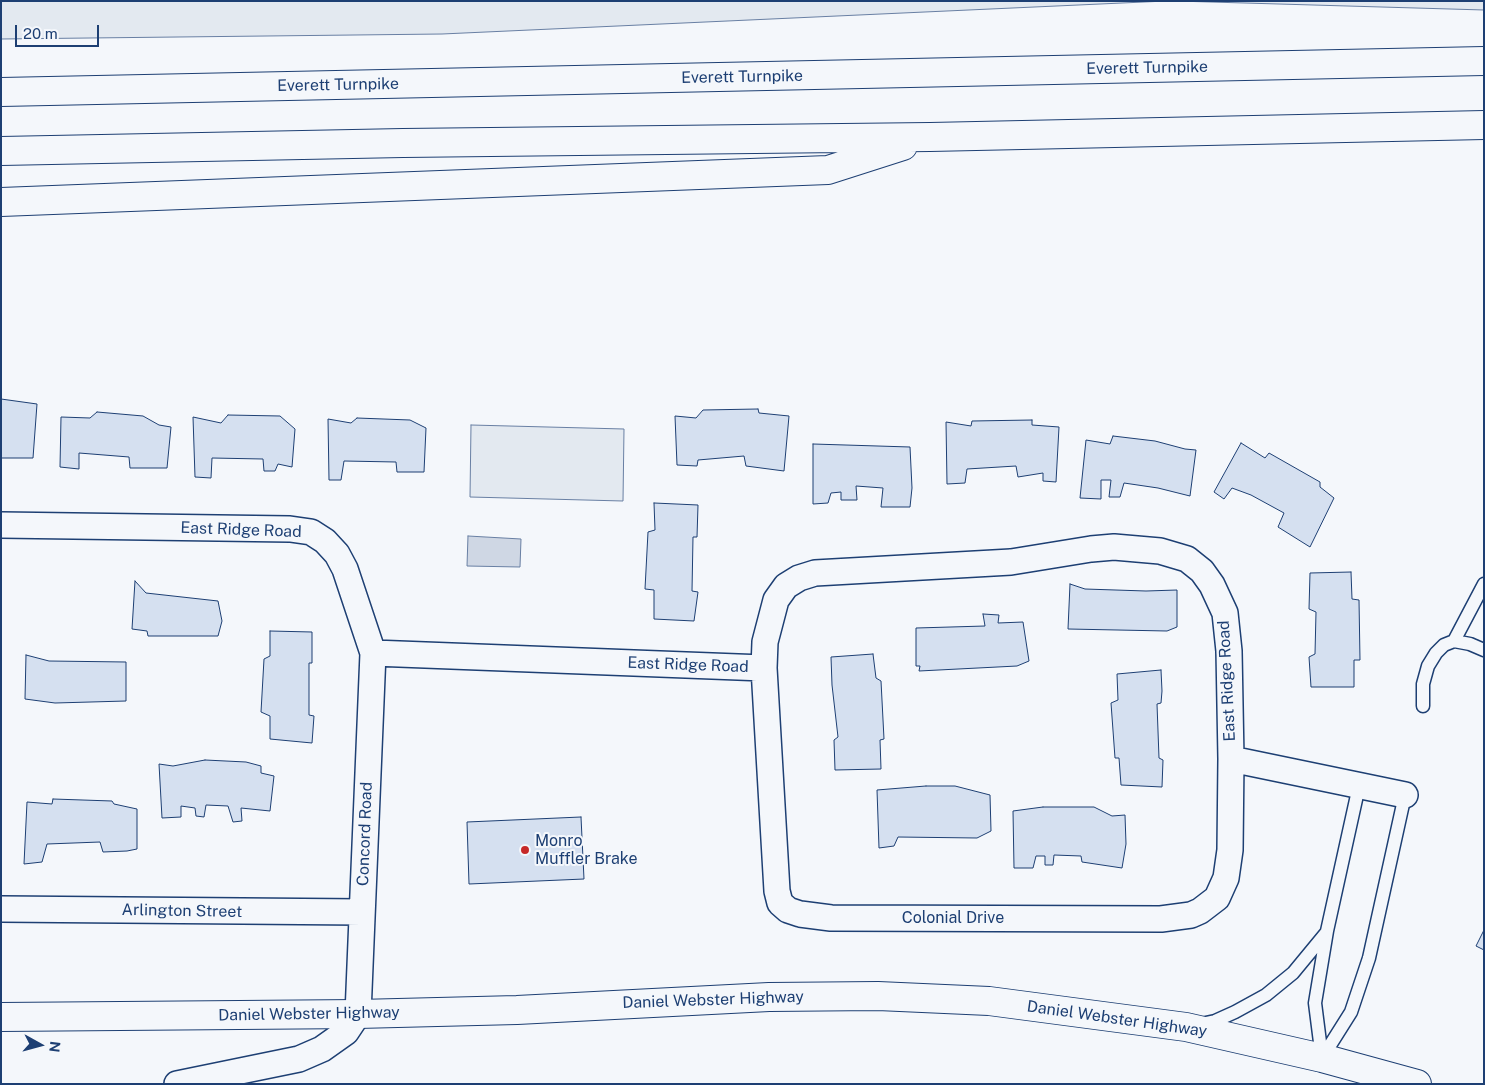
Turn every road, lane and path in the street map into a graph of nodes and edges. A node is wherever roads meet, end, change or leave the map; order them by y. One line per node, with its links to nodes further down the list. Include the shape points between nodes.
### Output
1 (1484, 62): 2 (main road, Everett Turnpike)
2 (1, 92)
3 (1484, 125): 4 (main road)
4 (930, 138): 5 (main road, via 393,143); 6 (main road, via 828,170)
5 (1, 151)
6 (1, 202)
7 (1, 525): 11 (street, East Ridge Road, via 290,529 312,532 337,554 345,569)
8 (1484, 584): 9 (lane)
9 (1454, 641): 10 (lane); 13 (lane, via 1444,644 1428,666)
10 (1484, 650)
11 (373, 653): 12 (street, East Ridge Road); 18 (street, Concord Road)
12 (764, 668): 14 (street, East Ridge Road, via 765,642 776,600 786,586 815,573 1011,562 1114,547 1160,551 1188,559 1202,571 1225,613); 14 (street, Colonial Drive, via 777,891 780,902 788,910 800,914 831,918 1142,919 1191,915 1217,898 1226,878 1230,850)
13 (1423, 706)
14 (1231, 759): 15 (street, East Ridge Road)
15 (1359, 786): 16 (street, East Ridge Road); 19 (lane)
16 (1405, 795): 23 (lane, East Ridge Road, via 1369,958 1351,1012)
17 (1, 909): 18 (street, Arlington Street)
18 (362, 912): 20 (street, Concord Road)
19 (1327, 931): 22 (lane, via 1293,973 1266,995 1215,1021); 23 (lane, via 1315,1003)
20 (358, 1014): 21 (main road, Daniel Webster Highway); 22 (main road, Daniel Webster Highway, via 517,1010 769,997 878,996 989,1001); 24 (street, via 346,1032 322,1049 299,1059)
21 (1, 1017)
22 (1186, 1027): 23 (main road, Daniel Webster Highway)
23 (1322, 1058): 25 (main road, Daniel Webster Highway)
24 (177, 1084)
25 (1417, 1084)

